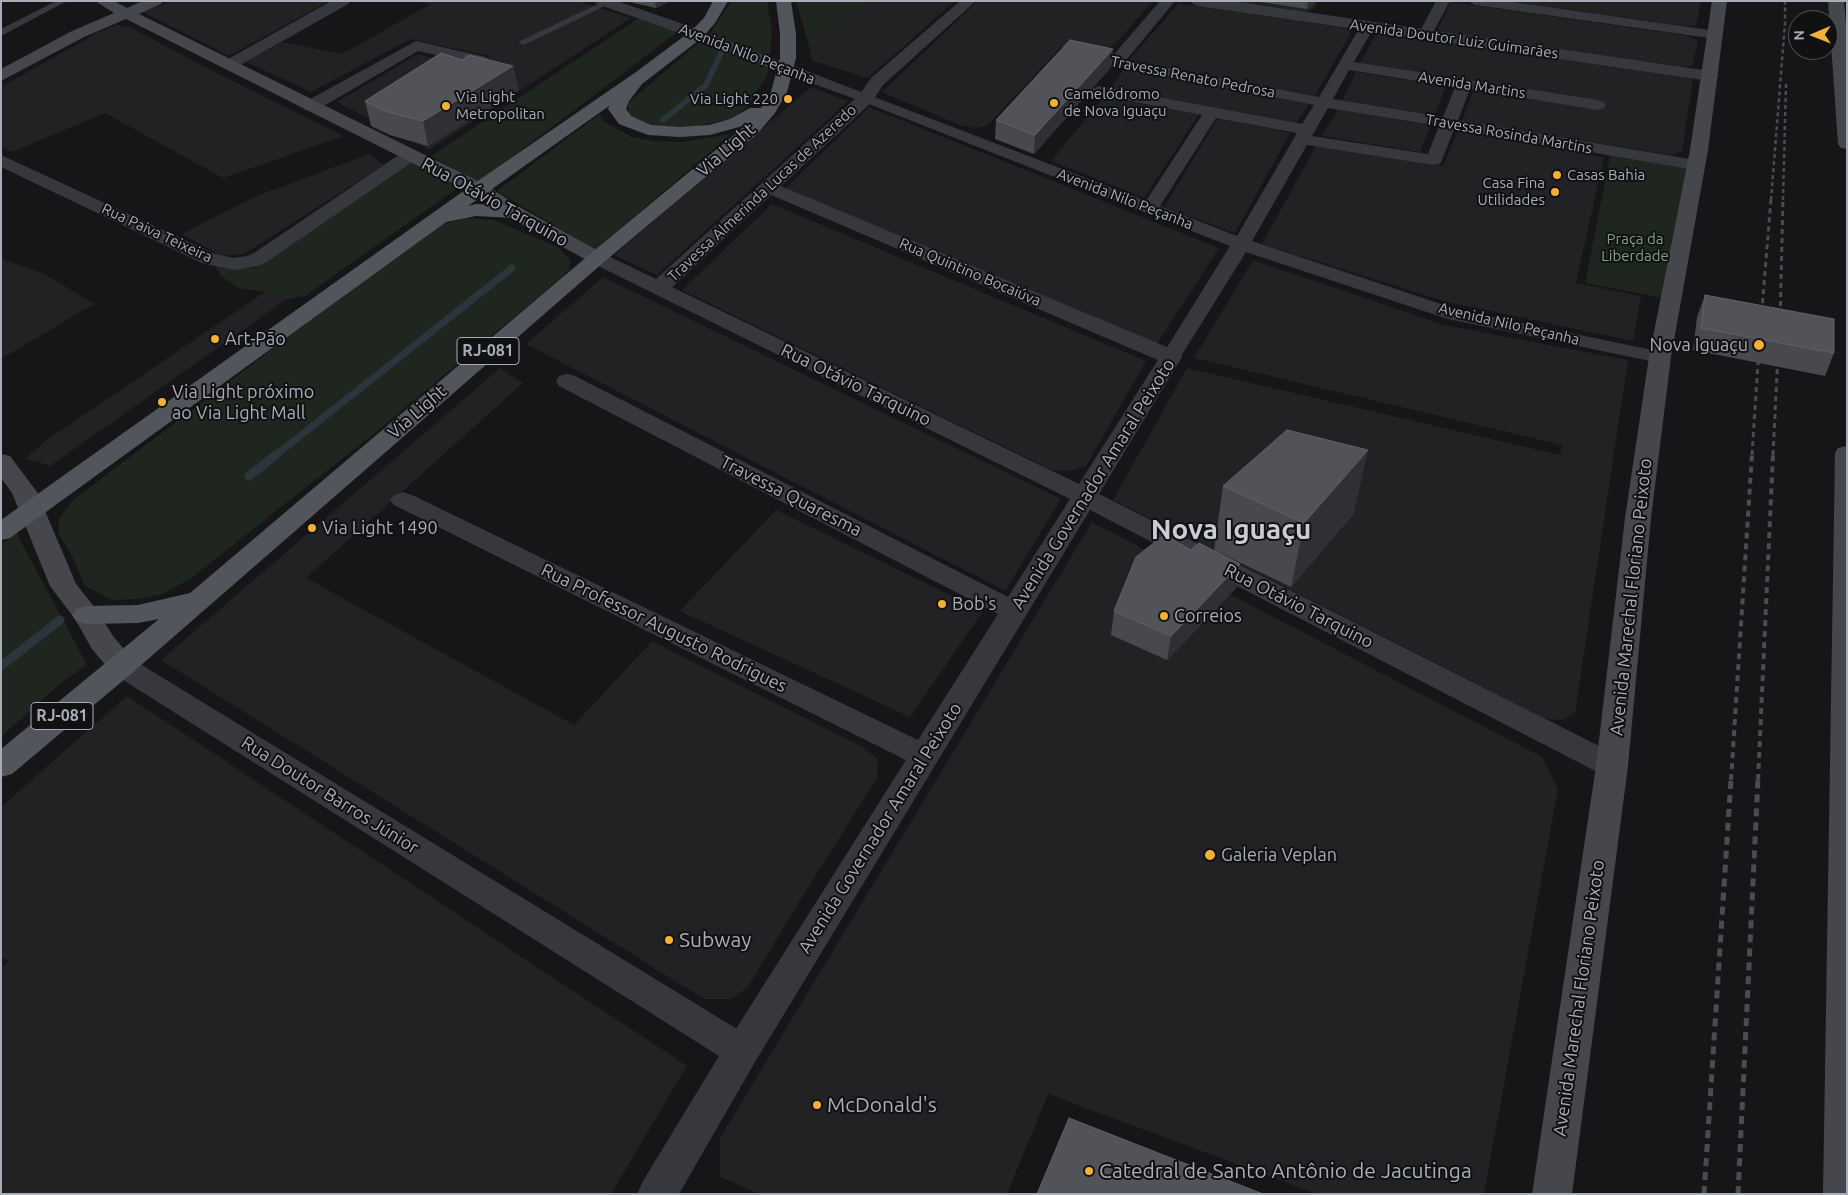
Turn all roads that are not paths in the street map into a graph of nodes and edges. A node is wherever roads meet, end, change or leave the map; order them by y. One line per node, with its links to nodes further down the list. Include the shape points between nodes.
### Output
1 (63, 1): 18 (lane)
2 (102, 1): 15 (main road, Rua Otávio Tarquino)
3 (156, 1): 15 (main road)
4 (343, 1): 26 (street)
5 (721, 1): 19 (main road)
6 (783, 1): 28 (main road, Via Light / RJ-081, via 789,48)
7 (969, 1): 35 (street, Travessa Almerinda Lucas de Azeredo, via 878,82)
8 (1168, 1): 25 (street)
9 (1198, 1): 16 (street, Avenida Doutor Luiz Guimarães, via 1323,14)
10 (1443, 1): 20 (street)
11 (1475, 1): 21 (street)
12 (1720, 1): 21 (main road, Avenida Marechal Floriano Peixoto)
13 (1836, 1): 17 (main road)
14 (604, 2): 19 (street, Avenida Nilo Peçanha); 22 (lane)
15 (126, 13): 26 (main road, Rua Otávio Tarquino); 29 (main road, via 78,34)
16 (1367, 27): 20 (street, Avenida Doutor Luiz Guimarães); 27 (street, Avenida Governador Amaral Peixoto)
17 (1843, 32): 44 (main road)
18 (1, 33)
19 (697, 34): 28 (street, Avenida Nilo Peçanha); 30 (main road)
20 (1425, 35): 31 (street, Avenida Doutor Luiz Guimarães)
21 (1716, 35): 31 (main road, Avenida Marechal Floriano Peixoto)
22 (523, 42)
23 (1080, 54): 25 (street, Travessa Renato Pedrosa)
24 (480, 60): 37 (street, via 416,46)
25 (1116, 62): 36 (street, Travessa Renato Pedrosa)
26 (229, 65): 37 (main road, Rua Otávio Tarquino)
27 (1345, 65): 32 (street, Avenida Martins); 36 (street, Avenida Governador Amaral Peixoto)
28 (785, 70): 34 (main road, Via Light / RJ-081); 35 (street, Avenida Nilo Peçanha)
29 (1, 76)
30 (642, 76): 34 (main road, via 619,102 618,114 639,127 664,132 730,126 753,114); 49 (main road)
31 (1710, 76): 47 (main road, Avenida Marechal Floriano Peixoto)
32 (1464, 84): 38 (street, Avenida Martins); 40 (street)
33 (1099, 91): 39 (street)
34 (779, 92): 54 (main road, Via Light / RJ-081, via 751,130)
35 (866, 98): 43 (street, Avenida Nilo Peçanha); 48 (street, Travessa Almerinda Lucas de Azeredo)
36 (1323, 102): 40 (street, Travessa Rosinda Martins); 42 (street, Avenida Governador Amaral Peixoto)
37 (311, 106): 45 (main road, Rua Otávio Tarquino)
38 (1598, 106)
39 (1212, 112): 42 (street); 50 (street)
40 (1448, 124): 42 (street, via 1434,160); 47 (street, Travessa Rosinda Martins)
41 (992, 128): 43 (street)
42 (1304, 134): 53 (street, Avenida Governador Amaral Peixoto)
43 (979, 142): 50 (street, Avenida Nilo Peçanha)
44 (1847, 144)
45 (409, 156): 46 (street, Rua Paiva Teixeira, via 261,257 252,262 234,264 209,259); 49 (main road, Rua Otávio Tarquino)
46 (1, 160)
47 (1696, 165): 57 (main road, Avenida Marechal Floriano Peixoto)
48 (768, 187): 55 (street, Travessa Almerinda Lucas de Azeredo); 56 (street, Rua Quintino Bocaiúva)
49 (479, 189): 51 (main road, Rua Otávio Tarquino); 52 (main road)
50 (1150, 209): 53 (street, Avenida Nilo Peçanha)
51 (514, 212): 52 (main road, via 476,210); 54 (main road, Rua Otávio Tarquino)
52 (435, 221): 63 (main road, via 60,491 43,514)
53 (1241, 244): 56 (street, Avenida Governador Amaral Peixoto); 57 (street, Avenida Nilo Peçanha, via 1456,314)
54 (597, 258): 55 (street, Rua Otávio Tarquino); 65 (main road, Via Light / RJ-081)
55 (659, 288): 61 (street, Rua Otávio Tarquino)
56 (1171, 357): 61 (street, Avenida Governador Amaral Peixoto)
57 (1660, 357): 72 (main road, Avenida Marechal Floriano Peixoto, via 1638,518)
58 (567, 381): 66 (street, Travessa Quaresma)
59 (1847, 453): 69 (main road)
60 (1, 461): 63 (main road, Rua Doutor Barros Júnior, via 24,492)
61 (1085, 497): 66 (street, Avenida Governador Amaral Peixoto); 72 (street, Rua Otávio Tarquino)
62 (403, 500): 70 (street, Rua Professor Augusto Rodrigues)
63 (36, 518): 64 (main road); 67 (main road, Rua Doutor Barros Júnior, via 64,586)
64 (1, 532)
65 (198, 600): 67 (main road, via 152,612); 68 (main road, Via Light / RJ-081)
66 (1014, 611): 70 (street, Avenida Governador Amaral Peixoto)
67 (86, 615): 68 (main road, Rua Doutor Barros Júnior)
68 (122, 666): 71 (main road, Via Light / RJ-081); 74 (street, Rua Doutor Barros Júnior)
69 (1846, 685): 73 (main road)
70 (925, 756): 74 (street, Avenida Governador Amaral Peixoto)
71 (1, 766)
72 (1612, 766): 76 (main road, Avenida Marechal Floriano Peixoto)
73 (1845, 902): 77 (main road)
74 (742, 1051): 75 (street, Avenida Governador Amaral Peixoto)
75 (667, 1191)
76 (1552, 1194)
77 (1843, 1194)

